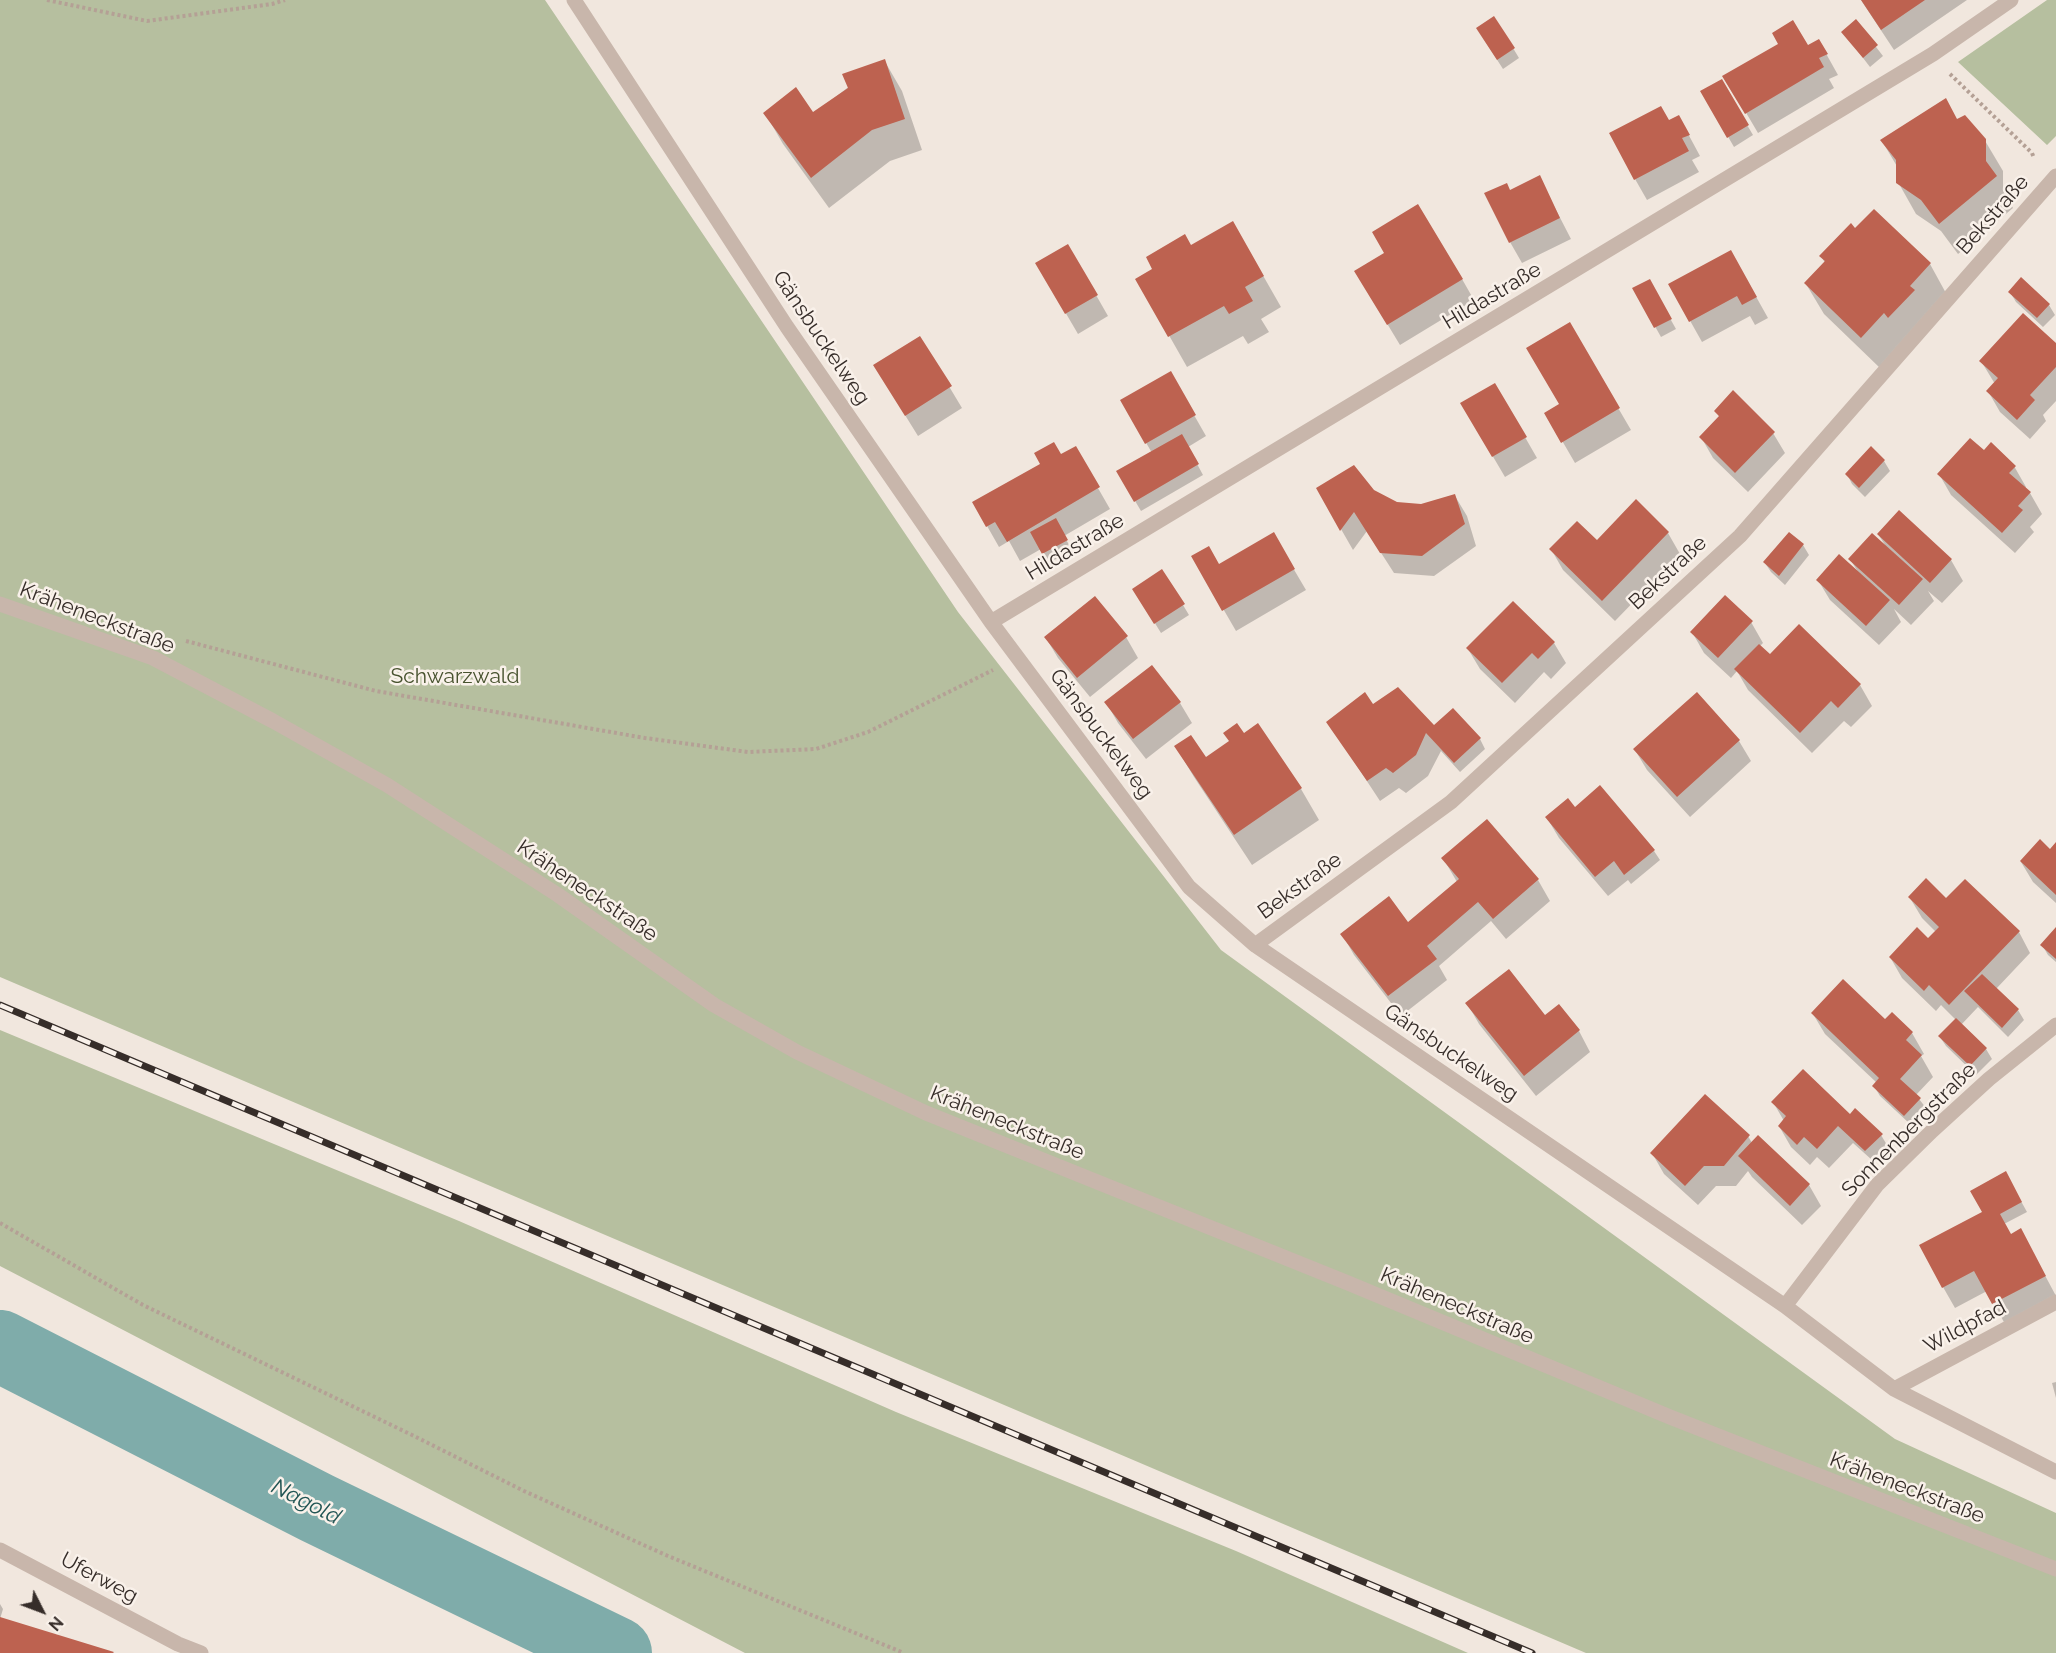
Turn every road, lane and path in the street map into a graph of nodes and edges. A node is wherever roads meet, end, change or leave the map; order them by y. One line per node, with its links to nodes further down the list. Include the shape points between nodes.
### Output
1 (47, 0): 2 (path, via 147,21)
2 (285, 0)
3 (574, 0): 9 (street, Gänsbuckelweg, via 787,327)
4 (2011, 0): 9 (street, Hildastraße, via 1933,54)
5 (1948, 73): 6 (path)
6 (2032, 153)
7 (2056, 176): 12 (street, Bekstraße, via 1740,536 1451,802)
8 (0, 604): 20 (street, Kräheneckstraße, via 153,658 273,721 387,785 558,895 714,1005 797,1052 926,1113 1670,1417)
9 (991, 622): 11 (street, Gänsbuckelweg)
10 (186, 641): 11 (path, via 376,691 748,752 816,749 868,732)
11 (1018, 658): 12 (street, Gänsbuckelweg, via 1189,887)
12 (1255, 945): 16 (street, Gänsbuckelweg)
13 (2056, 1025): 16 (street, Sonnenbergstraße, via 1973,1094 1877,1185)
14 (0, 1223): 23 (path, via 143,1305 524,1491 668,1556)
15 (2056, 1302): 17 (street, Wildpfad)
16 (1785, 1306): 17 (street, Gänsbuckelweg)
17 (1894, 1389): 18 (street, Gänsbuckelweg)
18 (2056, 1472)
19 (0, 1550): 21 (street, Uferweg)
20 (2056, 1569)
21 (177, 1649): 22 (street, Uferweg)
22 (201, 1653)
23 (904, 1653)

